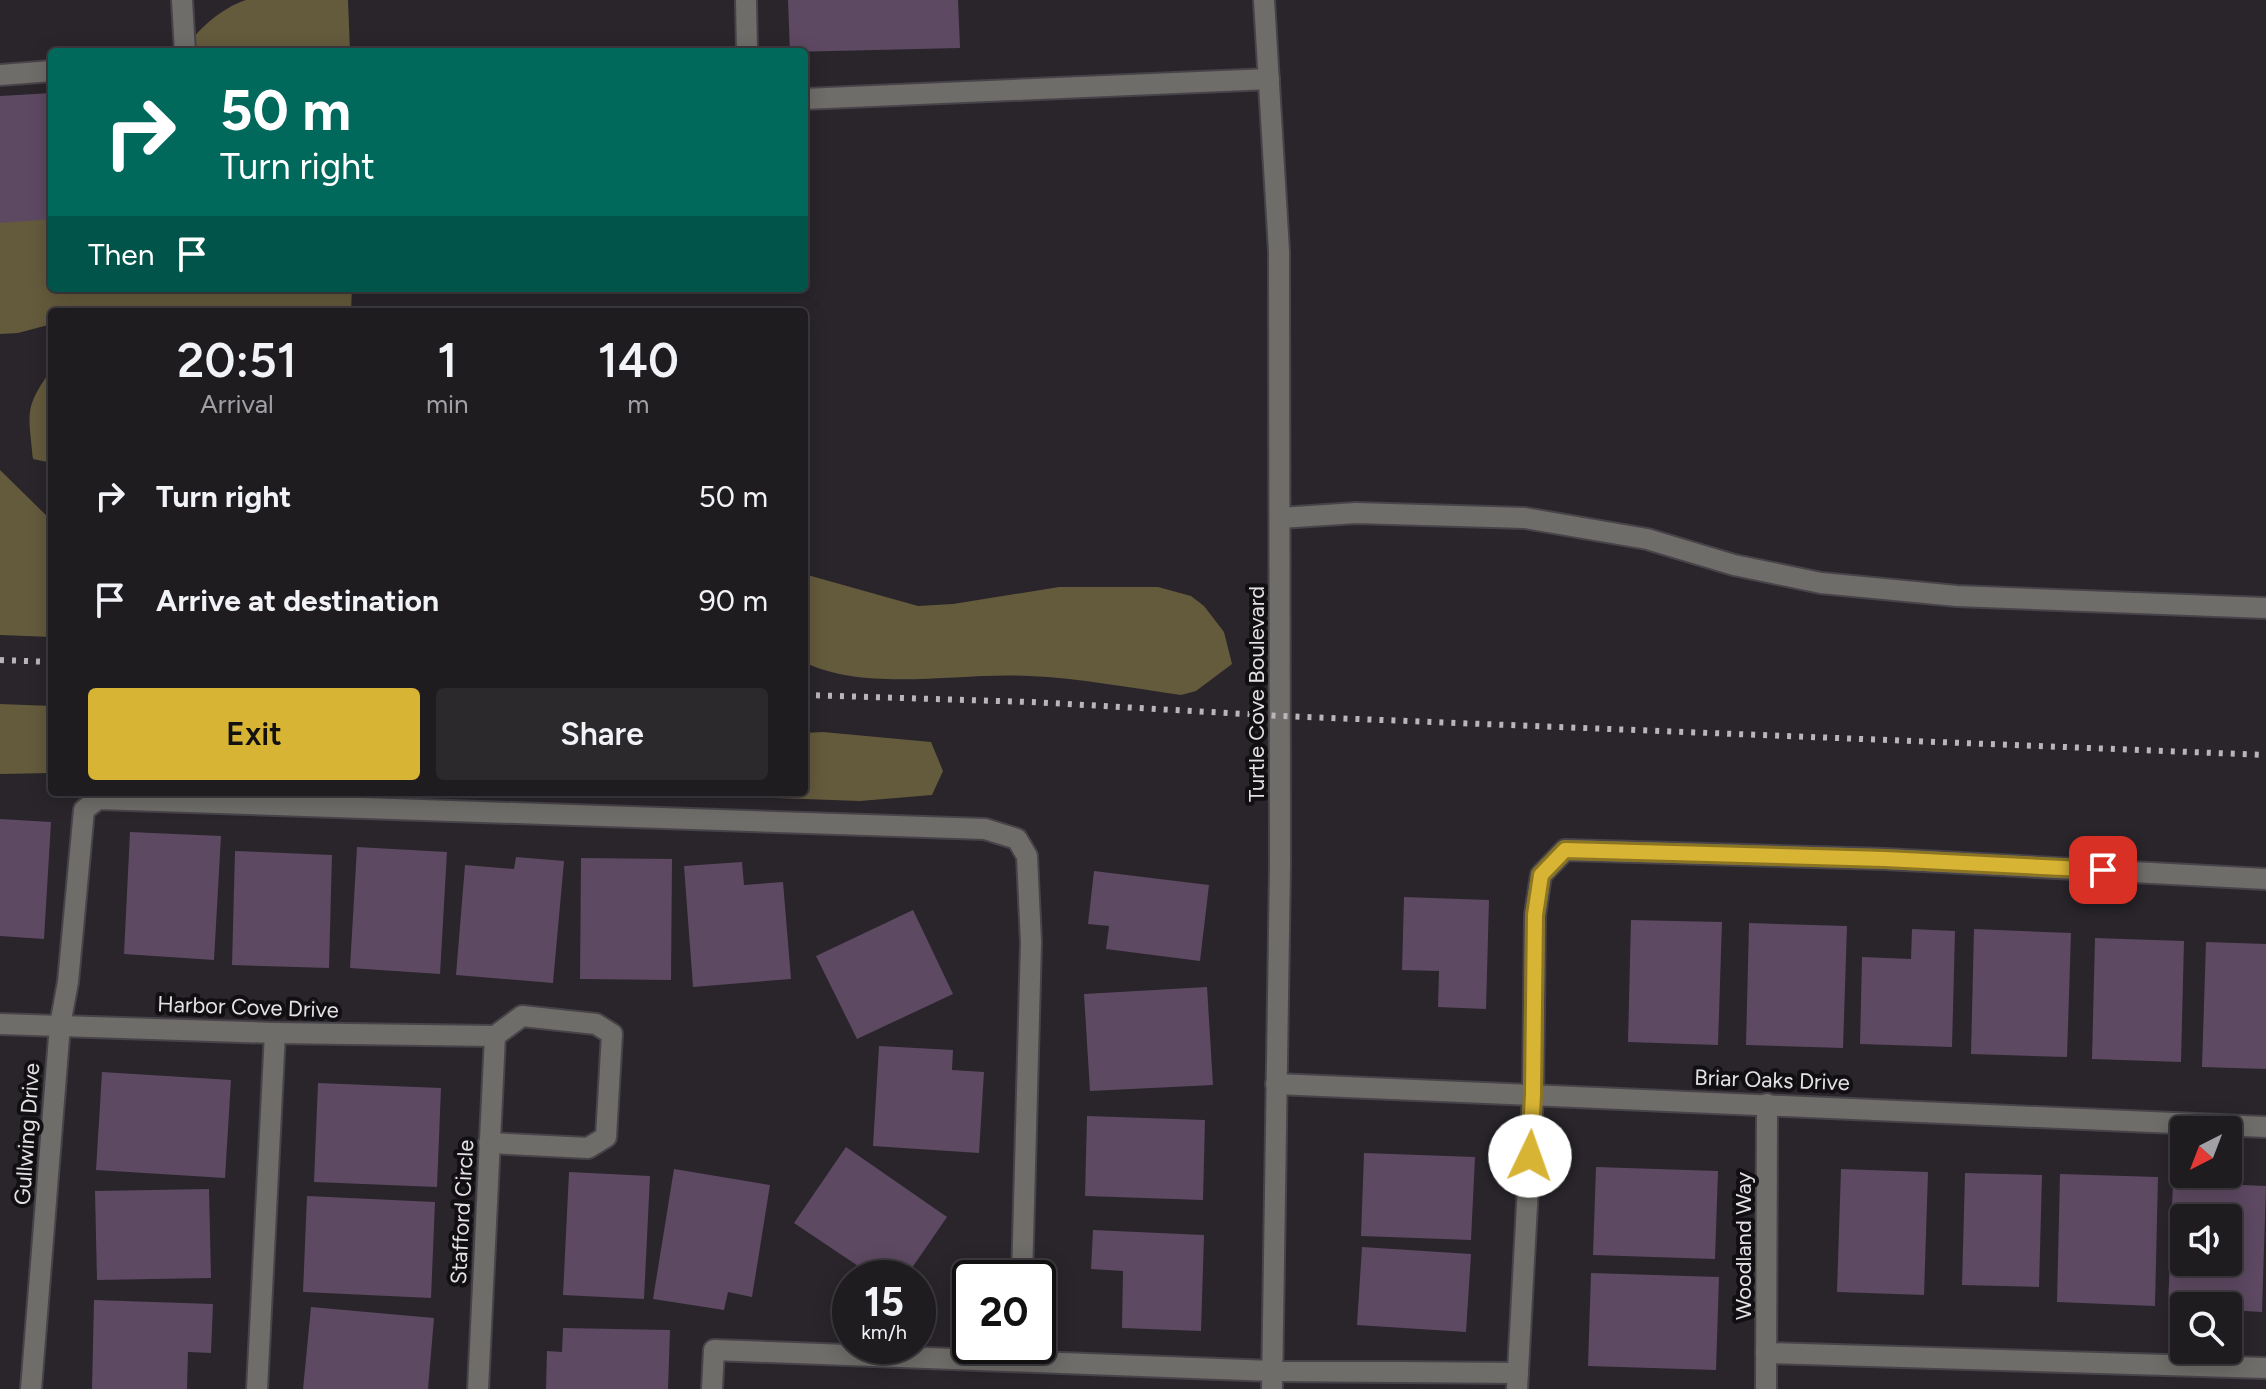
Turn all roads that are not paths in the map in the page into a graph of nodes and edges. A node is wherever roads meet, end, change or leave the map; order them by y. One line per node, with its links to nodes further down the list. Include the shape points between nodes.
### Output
1 (182, 0): 4 (street)
2 (746, 0): 5 (street)
3 (1264, 0): 8 (street, Turtle Cove Boulevard)
4 (185, 48)
5 (747, 48)
6 (48, 71): 7 (street)
7 (0, 75)
8 (1269, 79): 9 (street); 10 (street, Turtle Cove Boulevard, via 1279,251)
9 (808, 99)
10 (1280, 518): 11 (street, via 1356,513 1525,518 1647,539 1821,583 1957,596); 17 (street, Turtle Cove Boulevard)
11 (2266, 608)
12 (2266, 879): 18 (street, via 1885,859 1565,850 1541,875 1535,915)
13 (0, 1024): 14 (street, Harbor Cove Drive)
14 (60, 1025): 15 (street, Harbor Cove Drive); 22 (street, Gullwing Drive, via 84,810 98,799 985,829 1017,839 1027,856 1031,942); 29 (street, Gullwing Drive)
15 (275, 1033): 16 (street, Harbor Cove Drive); 30 (street)
16 (495, 1036): 21 (street, Stafford Circle); 21 (street, via 522,1016 596,1024 612,1034 606,1137 588,1148)
17 (1276, 1084): 18 (street, Briar Oaks Drive); 27 (street, Turtle Cove Boulevard)
18 (1533, 1094): 19 (street, Briar Oaks Drive); 28 (street)
19 (1767, 1104): 20 (street, Briar Oaks Drive); 24 (street, Woodland Way)
20 (2266, 1127)
21 (489, 1143): 31 (street, Stafford Circle)
22 (1022, 1260)
23 (952, 1353): 32 (street, via 714,1350)
24 (1766, 1353): 26 (street); 33 (street, Woodland Way)
25 (1056, 1358): 27 (street)
26 (2266, 1368)
27 (1272, 1380): 28 (street)
28 (1518, 1381)
29 (31, 1389)
30 (257, 1389)
31 (478, 1389)
32 (712, 1389)
33 (1766, 1389)

